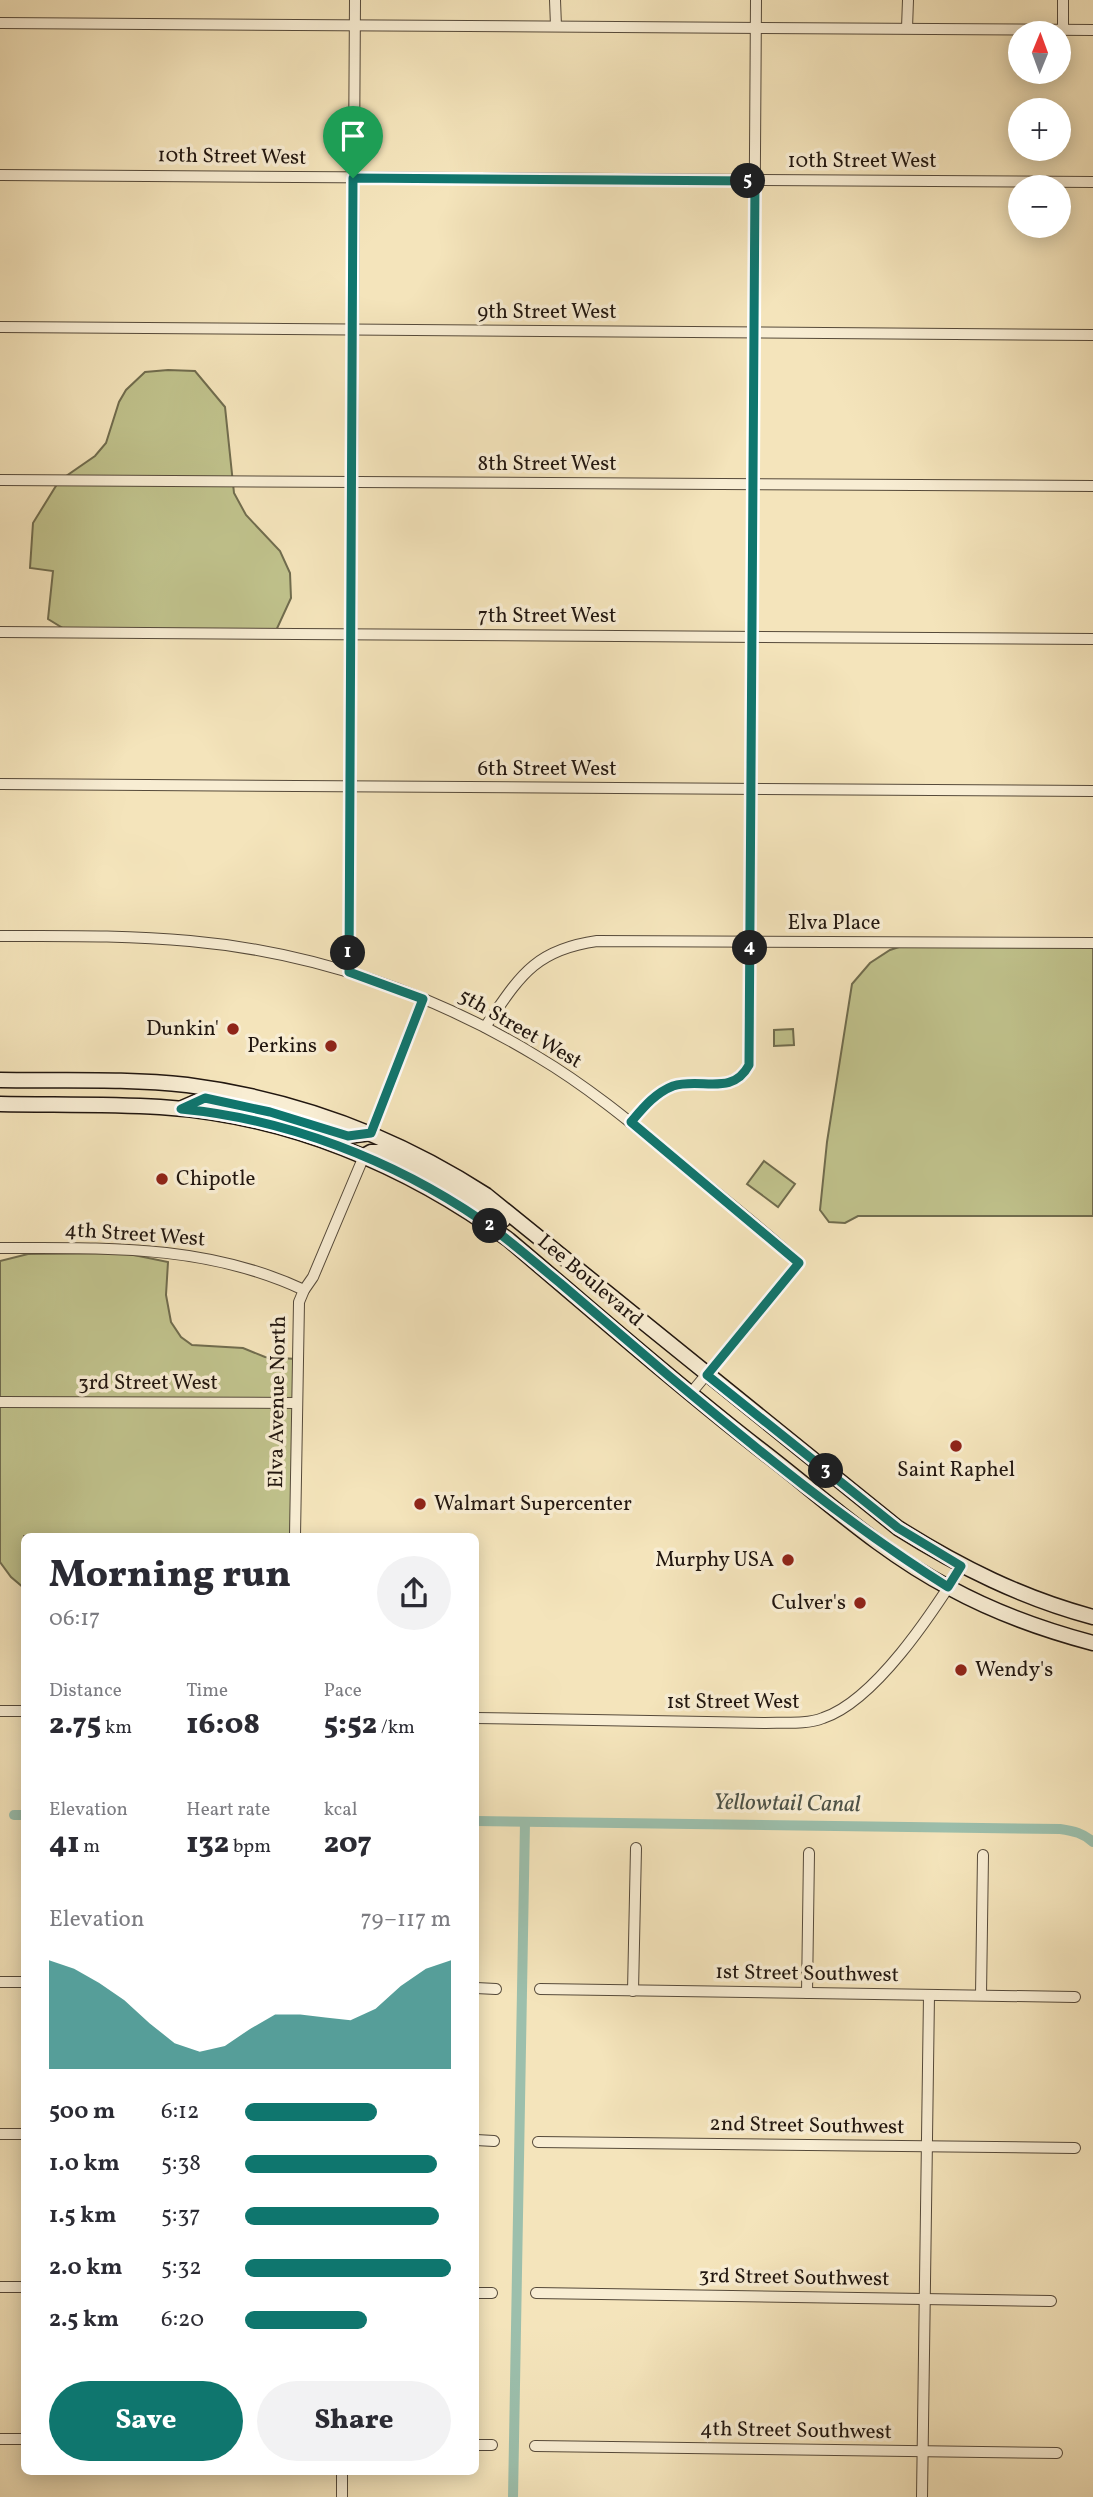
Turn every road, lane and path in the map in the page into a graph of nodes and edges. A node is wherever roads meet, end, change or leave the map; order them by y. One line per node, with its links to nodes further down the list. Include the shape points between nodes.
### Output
1 (355, 0): 8 (street)
2 (555, 0): 9 (street)
3 (756, 0): 10 (street)
4 (908, 0): 11 (street)
5 (1063, 0): 6 (street)
6 (1063, 21)
7 (0, 23): 8 (street)
8 (355, 25): 9 (street); 16 (street)
9 (556, 26): 10 (street)
10 (756, 29): 11 (street); 17 (street)
11 (906, 29): 12 (street)
12 (1008, 29)
13 (1071, 29): 14 (street)
14 (1093, 30)
15 (0, 175): 16 (street, 10th Street West)
16 (353, 178): 17 (street, 10th Street West); 20 (street)
17 (755, 181): 18 (street, 10th Street West); 21 (street)
18 (1093, 182)
19 (0, 327): 20 (street, 9th Street West)
20 (352, 330): 21 (street, 9th Street West); 24 (street)
21 (754, 333): 22 (street, 9th Street West); 25 (street)
22 (1093, 335)
23 (0, 480): 24 (street, 8th Street West)
24 (351, 481): 25 (street, 8th Street West); 28 (street)
25 (752, 485): 26 (street, 8th Street West); 29 (street)
26 (1093, 486)
27 (0, 632): 28 (street, 7th Street West)
28 (350, 634): 29 (street, 7th Street West); 32 (street)
29 (751, 637): 30 (street, 7th Street West); 33 (street)
30 (1093, 639)
31 (0, 784): 32 (street, 6th Street West)
32 (349, 786): 33 (street, 6th Street West); 38 (street)
33 (751, 789): 34 (street, 6th Street West); 36 (street)
34 (1093, 791)
35 (0, 936): 38 (street, 5th Street West, via 191,941)
36 (750, 943): 37 (street, Elva Place); 40 (street, Elva Place, via 611,940 565,947 522,975); 44 (street, via 749,1065 742,1078 662,1091)
37 (1093, 943)
38 (349, 972): 39 (street, 5th Street West)
39 (423, 999): 40 (street, 5th Street West); 45 (street)
40 (485, 1027): 44 (street, 5th Street West, via 573,1080)
41 (0, 1080): 45 (main road, Lee Boulevard, via 186,1085 278,1102)
42 (0, 1104): 43 (main road, Lee Boulevard)
43 (181, 1109): 45 (main road, via 205,1098 348,1136); 46 (main road, Lee Boulevard, via 271,1126)
44 (631, 1122): 50 (street, 5th Street West, via 799,1263)
45 (371, 1133): 47 (main road, Lee Boulevard, via 486,1195)
46 (364, 1156): 47 (main road, via 383,1152); 49 (street, Elva Avenue North); 51 (main road, Lee Boulevard, via 420,1182 491,1227)
47 (538, 1238): 50 (main road, Lee Boulevard)
48 (0, 1248): 49 (street, 4th Street West, via 169,1252 229,1262)
49 (304, 1290): 53 (street, Elva Avenue North, via 297,1321)
50 (707, 1375): 51 (street, 5th Street West); 55 (main road, Lee Boulevard, via 898,1528)
51 (691, 1394): 56 (main road, Lee Boulevard, via 876,1541)
52 (0, 1402): 53 (street, 3rd Street West)
53 (297, 1403): 54 (street, Elva Avenue North)
54 (295, 1533)
55 (961, 1566): 56 (street, 1st Street West); 57 (main road, Lee Boulevard, via 1018,1593)
56 (948, 1587): 58 (main road, Lee Boulevard, via 1002,1612); 61 (street, 1st Street West, via 861,1697 821,1719 765,1723)
57 (1093, 1618)
58 (1093, 1643)
59 (0, 1711): 60 (street)
60 (21, 1711)
61 (479, 1718)
62 (636, 1848): 70 (street)
63 (809, 1853): 71 (street)
64 (983, 1856): 73 (street)
65 (0, 1982): 66 (street)
66 (21, 1982)
67 (479, 1988): 68 (street)
68 (496, 1989)
69 (540, 1989): 70 (street, 1st Street Southwest)
70 (633, 1991): 71 (street, 1st Street Southwest)
71 (807, 1993): 72 (street, 1st Street Southwest)
72 (929, 1995): 73 (street, 1st Street Southwest); 80 (street)
73 (981, 1995): 74 (street, 1st Street Southwest)
74 (1074, 1997)
75 (0, 2134): 76 (street)
76 (21, 2134)
77 (479, 2140): 78 (street)
78 (494, 2141)
79 (538, 2141): 80 (street, 2nd Street Southwest)
80 (927, 2147): 81 (street, 2nd Street Southwest); 87 (street)
81 (1075, 2148)
82 (0, 2287): 83 (street)
83 (21, 2287)
84 (479, 2293): 85 (street)
85 (492, 2293)
86 (536, 2293): 87 (street, 3rd Street Southwest)
87 (925, 2299): 88 (street, 3rd Street Southwest); 94 (street)
88 (1051, 2301)
89 (0, 2438): 90 (street)
90 (21, 2439)
91 (479, 2445): 92 (street)
92 (492, 2445)
93 (536, 2446): 94 (street, 4th Street Southwest)
94 (923, 2452): 95 (street, 4th Street Southwest); 98 (street)
95 (1057, 2454)
96 (342, 2475): 97 (street)
97 (342, 2497)
98 (922, 2497)

